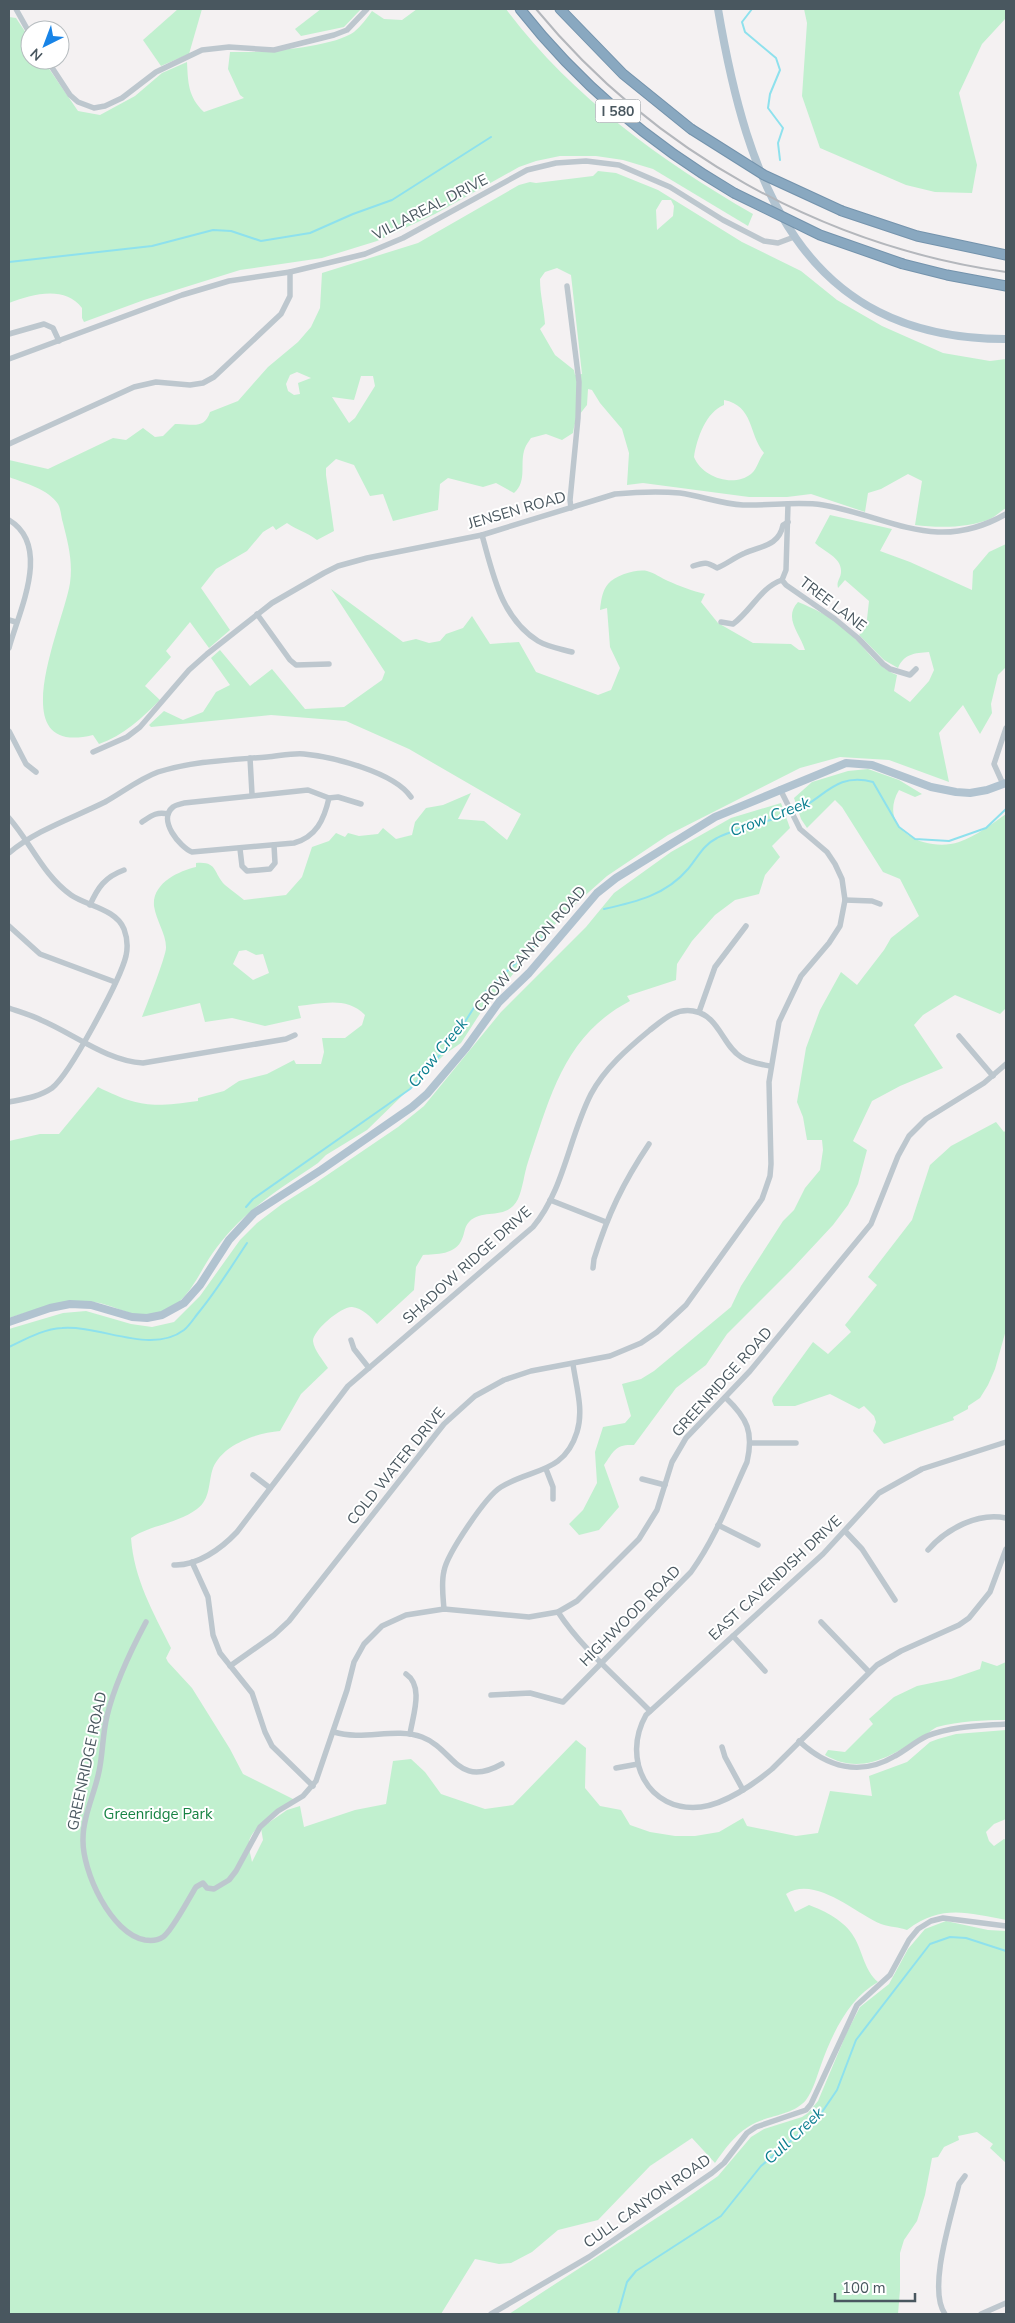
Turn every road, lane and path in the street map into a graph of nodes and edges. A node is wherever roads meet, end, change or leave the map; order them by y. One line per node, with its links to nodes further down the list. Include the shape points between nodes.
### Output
1 (16, 9): 6 (street)
2 (367, 9): 7 (street, via 347,30 274,50 229,47 202,50 156,72 122,98 105,106 94,108 78,102)
3 (520, 9): 12 (highway, I 580, bridge, via 566,62 616,109 665,148 734,193 820,236 947,276)
4 (560, 9): 9 (highway, I 580, bridge, via 618,70 691,129 759,172 842,211 928,239)
5 (718, 9): 8 (main road, via 729,69 747,136 776,206)
6 (22, 20)
7 (54, 70)
8 (794, 236): 10 (street, VILLAREAL DRIVE, via 778,243 764,241 670,187 619,165 586,161 556,163 527,170 395,242 365,254); 14 (main road, via 831,280 880,312 954,336)
9 (1006, 255)
10 (290, 272): 15 (street, VILLAREAL DRIVE, via 229,281 182,295); 17 (street, via 290,296 281,314 214,377 190,385 156,382 134,387)
11 (567, 286): 19 (street, via 579,382)
12 (1006, 286)
13 (9, 334): 15 (street, via 44,324 53,328)
14 (1006, 339)
15 (59, 341): 16 (street, VILLAREAL DRIVE)
16 (9, 359)
17 (9, 444)
18 (788, 504): 19 (street, JENSEN ROAD, via 742,505 679,493 630,493 615,494); 20 (street, JENSEN ROAD, via 823,505 941,533 987,525); 22 (street, TREE LANE)
19 (571, 508): 23 (street, JENSEN ROAD)
20 (1006, 514)
21 (9, 520): 28 (street, via 28,543 32,564)
22 (788, 522): 24 (street, via 775,541 766,546 717,568 710,562); 25 (street, TREE LANE, via 786,570)
23 (482, 535): 26 (street, JENSEN ROAD, via 400,550 338,566); 31 (street, via 498,594 508,610 539,642)
24 (693, 566)
25 (782, 580): 29 (street, via 768,588 733,624); 33 (street, TREE LANE, via 840,624 890,669 910,675)
26 (257, 614): 32 (street, via 296,665); 36 (street, JENSEN ROAD, via 189,670 140,727 127,737)
27 (9, 620): 28 (street)
28 (16, 622): 30 (street)
29 (721, 622)
30 (9, 648)
31 (572, 652)
32 (329, 664)
33 (916, 669)
34 (1006, 728): 39 (street, via 994,764)
35 (9, 731): 38 (street, via 26,764)
36 (93, 752)
37 (250, 758): 41 (street); 42 (street, via 304,754 331,759 394,781); 48 (street, via 187,764 156,773)
38 (36, 772)
39 (1005, 784): 40 (main road, CROW CANYON ROAD, via 970,793 942,790 872,764 851,762)
40 (780, 789): 53 (street, COLD WATER DRIVE, via 800,829 827,852 835,864); 72 (main road, CROW CANYON ROAD, via 698,826 606,885 529,973 499,1002 466,1048 426,1094 254,1213 229,1240 195,1292 177,1308 148,1318 132,1317 92,1305 70,1304)
41 (252, 794): 43 (street, via 308,790); 45 (street, via 184,803 172,808)
42 (411, 797)
43 (329, 798): 44 (street, via 338,797); 49 (street, via 326,812 306,840)
44 (361, 804)
45 (168, 814): 47 (street, via 160,812); 50 (street, via 168,824 184,848 192,852)
46 (9, 818): 48 (street)
47 (142, 822)
48 (25, 841): 51 (street); 55 (street, via 44,870 70,894)
49 (274, 845): 50 (street); 50 (street, via 275,863 270,870 247,871 242,866)
50 (240, 848)
51 (9, 853)
52 (124, 870): 55 (street, via 104,880)
53 (846, 900): 54 (street); 65 (street, COLD WATER DRIVE, via 835,935 810,964 792,993 779,1022)
54 (880, 904)
55 (90, 905): 58 (street, via 110,914 124,928 126,956)
56 (9, 926): 58 (street, via 40,954)
57 (746, 926): 60 (street, via 715,967)
58 (115, 982): 63 (street)
59 (9, 1008): 63 (street)
60 (699, 1012): 65 (street, via 715,1024 742,1058); 69 (street, SHADOW RIDGE DRIVE, via 682,1010 668,1016 626,1048 608,1069 591,1094)
61 (295, 1035): 63 (street, via 143,1063 116,1058)
62 (959, 1036): 66 (street)
63 (83, 1041): 67 (street, via 66,1072 53,1087 42,1095)
64 (1006, 1064): 66 (street, GREENRIDGE ROAD)
65 (770, 1066): 74 (street, COLD WATER DRIVE, via 771,1164 766,1189 756,1208 686,1305 657,1332 623,1351)
66 (993, 1076): 76 (street, GREENRIDGE ROAD, via 932,1114 914,1130 903,1146 871,1224)
67 (9, 1102)
68 (648, 1144): 70 (street, via 625,1180)
69 (550, 1200): 70 (street); 75 (street, SHADOW RIDGE DRIVE, via 541,1218 525,1234)
70 (606, 1222): 71 (street)
71 (593, 1268)
72 (9, 1322)
73 (351, 1340): 75 (street)
74 (572, 1364): 80 (street, via 579,1426 566,1453); 101 (street, COLD WATER DRIVE, via 531,1371 504,1380 460,1408 289,1621)
75 (369, 1368): 84 (street, SHADOW RIDGE DRIVE, via 342,1393)
76 (726, 1398): 78 (street, via 744,1418); 83 (street, GREENRIDGE ROAD, via 686,1438 672,1462)
77 (1006, 1442): 88 (street, EAST CAVENDISH DRIVE, via 904,1478 879,1493)
78 (751, 1443): 79 (street); 87 (street, HIGHWOOD ROAD, via 747,1462)
79 (796, 1443)
80 (546, 1469): 85 (street); 95 (street, via 508,1483 485,1502 444,1568)
81 (253, 1475): 84 (street)
82 (642, 1479): 83 (street)
83 (665, 1485): 96 (street, GREENRIDGE ROAD, via 657,1510 640,1539 577,1601)
84 (270, 1488): 92 (street, SHADOW RIDGE DRIVE, via 226,1544)
85 (553, 1499)
86 (1006, 1518): 91 (street, via 992,1516 957,1528 940,1537)
87 (718, 1525): 89 (street); 100 (street, HIGHWOOD ROAD, via 701,1558 680,1585)
88 (845, 1532): 94 (street, via 862,1549); 99 (street, EAST CAVENDISH DRIVE)
89 (758, 1545)
90 (1006, 1549): 103 (street, via 990,1592 969,1618 886,1659)
91 (928, 1550)
92 (192, 1562): 93 (street, SHADOW RIDGE DRIVE); 101 (street, via 208,1597 216,1645)
93 (174, 1565)
94 (895, 1600)
95 (444, 1608): 96 (street, GREENRIDGE ROAD, via 529,1617); 108 (street, GREENRIDGE ROAD, via 393,1620 371,1635 354,1662)
96 (558, 1612): 100 (street)
97 (146, 1622): 115 (street, GREENRIDGE ROAD, via 123,1667 107,1717 98,1776 83,1838 86,1862 106,1909 127,1932 154,1942 164,1937 196,1887 203,1883 214,1889 229,1880 260,1827)
98 (821, 1622): 103 (street)
99 (733, 1636): 102 (street); 106 (street, EAST CAVENDISH DRIVE)
100 (603, 1663): 105 (street, HIGHWOOD ROAD, via 563,1702 530,1693); 106 (street)
101 (230, 1666): 115 (street, via 252,1694 272,1746)
102 (765, 1671)
103 (869, 1672): 110 (street)
104 (406, 1674): 109 (street, via 412,1678 416,1688)
105 (491, 1695)
106 (650, 1711): 113 (street, EAST CAVENDISH DRIVE, via 638,1731 635,1749)
107 (1006, 1724): 110 (street, via 944,1731 925,1737 881,1763 862,1768 842,1768 828,1762 811,1753)
108 (334, 1732): 109 (street, via 354,1737); 115 (street, GREENRIDGE ROAD)
109 (410, 1734): 112 (street, via 428,1740 454,1763 469,1770 492,1770)
110 (799, 1741): 116 (street, via 772,1769)
111 (722, 1747): 116 (street)
112 (502, 1764)
113 (638, 1764): 114 (street); 116 (street, via 652,1790 684,1807 709,1805)
114 (616, 1768)
115 (313, 1786)
116 (743, 1790)
117 (1006, 1926): 120 (street, CULL CANYON ROAD, via 943,1918 921,1927 909,1940 890,1975 857,2005 819,2090 806,2110 756,2127 712,2173 589,2257)
118 (966, 2176): 121 (street, via 959,2184 938,2277 938,2299)
119 (1006, 2303): 122 (street)
120 (491, 2314)
121 (945, 2314)
122 (981, 2314)

